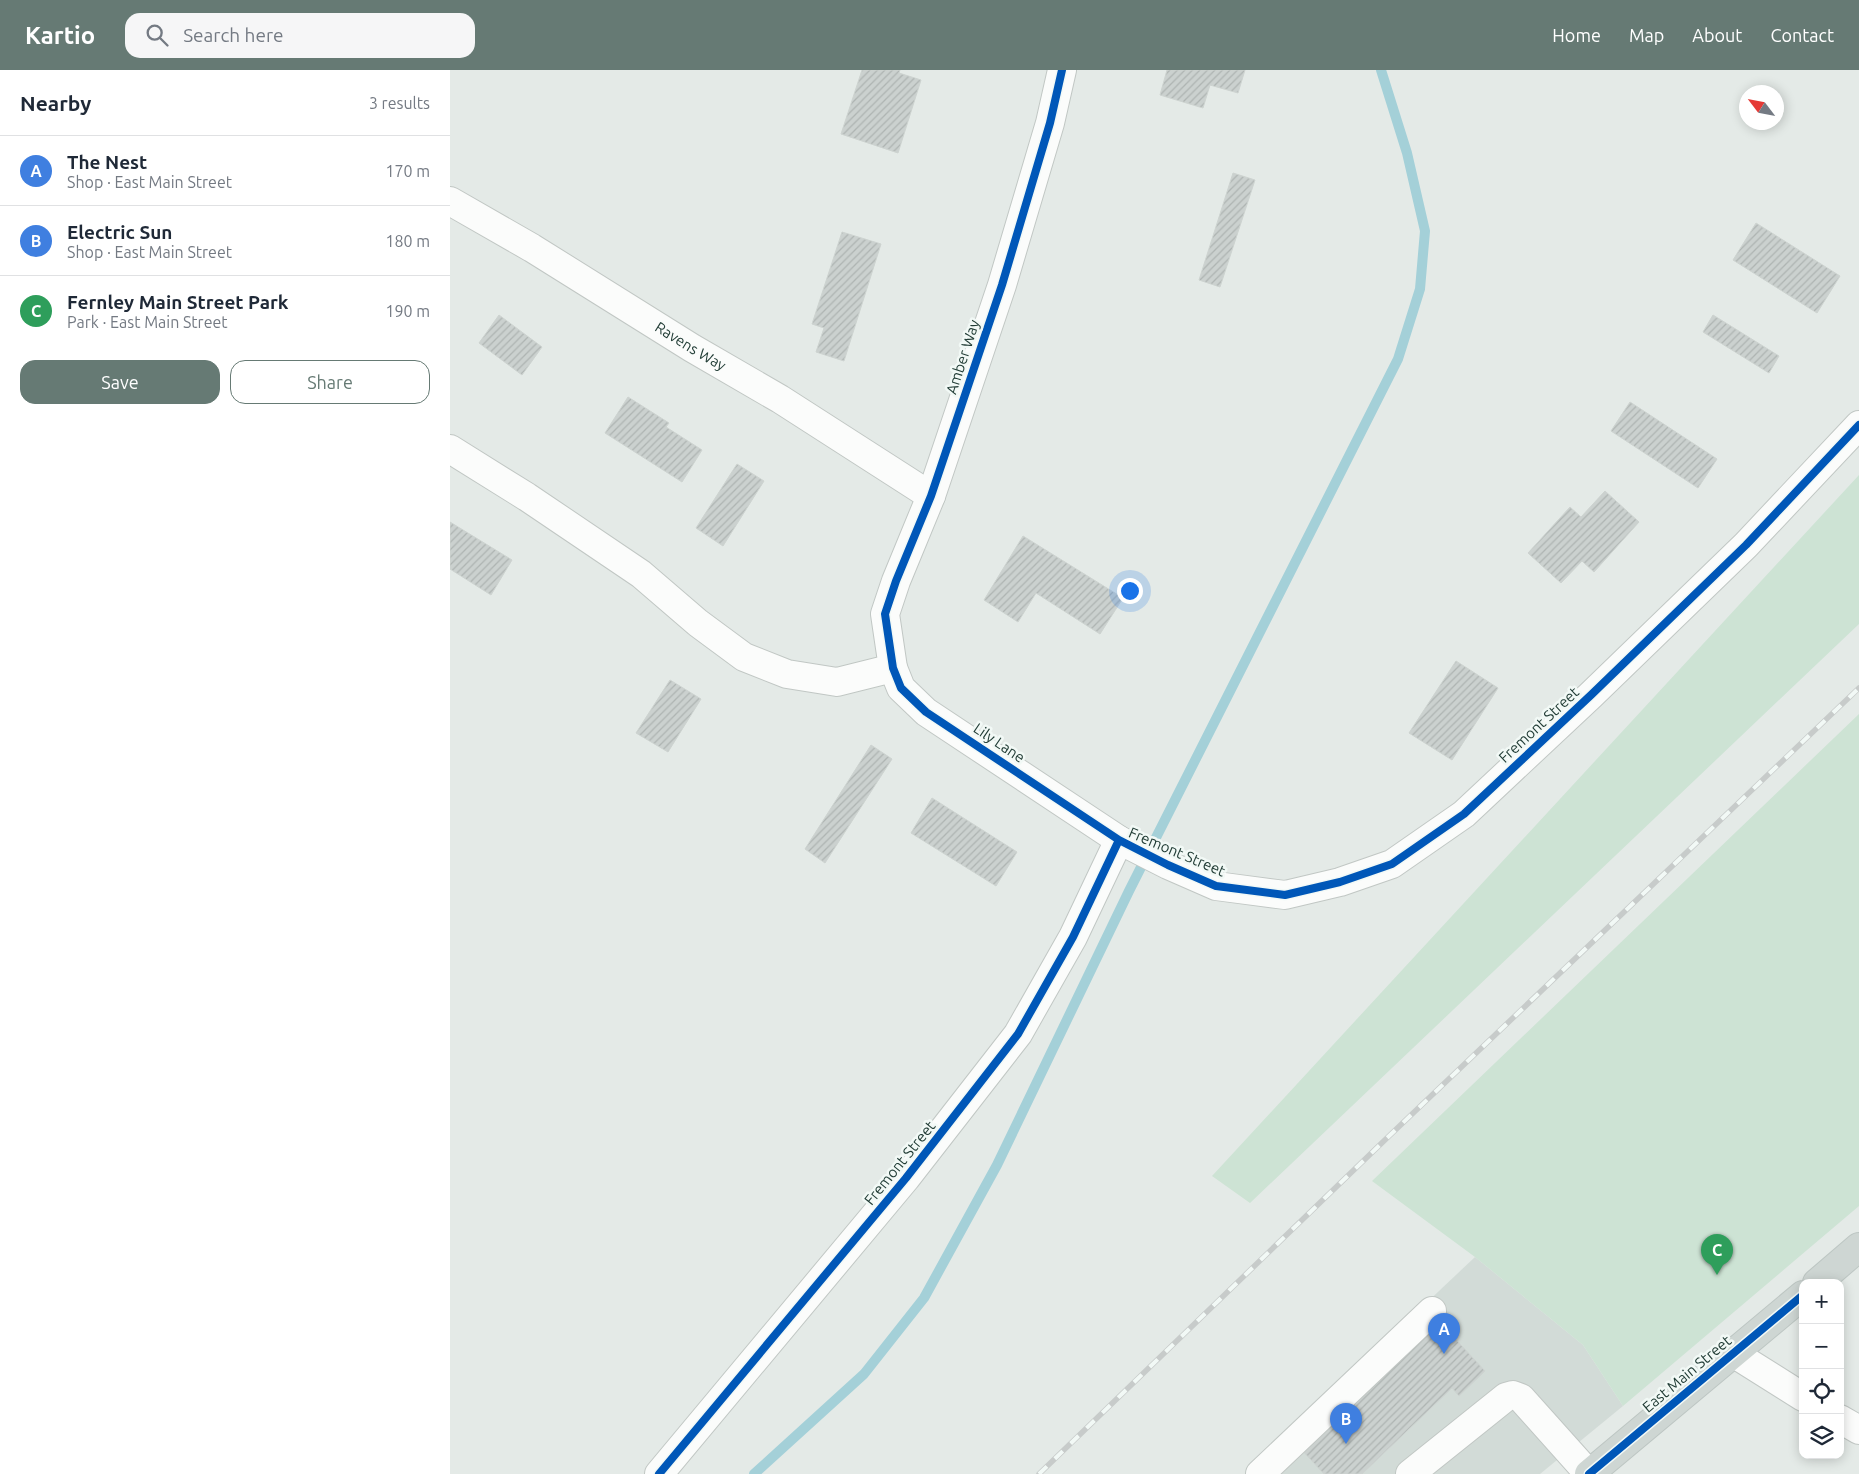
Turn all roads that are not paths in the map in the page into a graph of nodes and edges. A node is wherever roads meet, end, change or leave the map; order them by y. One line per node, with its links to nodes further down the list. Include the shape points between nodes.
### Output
1 (1062, 70): 5 (street, Amber Way, via 1050,123 1002,285)
2 (450, 200): 5 (street, Ravens Way, via 780,399)
3 (1859, 425): 7 (street, Fremont Street, via 1746,545 1584,702 1464,814 1392,864 1340,882 1285,895 1216,886)
4 (450, 449): 6 (street, via 641,574 744,657 787,674 837,682)
5 (931, 496): 6 (street, Amber Way, via 885,614)
6 (891, 658): 7 (street, Lily Lane, via 901,688 926,712)
7 (1126, 844): 16 (street, Fremont Street, via 1018,1034 906,1178)
8 (1859, 1247): 9 (main road)
9 (1822, 1279)
10 (1799, 1298): 12 (main road, East Main Street)
11 (1432, 1311): 17 (street)
12 (1733, 1354): 13 (street); 19 (main road, East Main Street)
13 (1799, 1395)
14 (1844, 1421): 15 (street)
15 (1859, 1430)
16 (659, 1474)
17 (1260, 1474)
18 (1410, 1474): 19 (street, via 1506,1397 1513,1395 1521,1398)
19 (1589, 1474)

